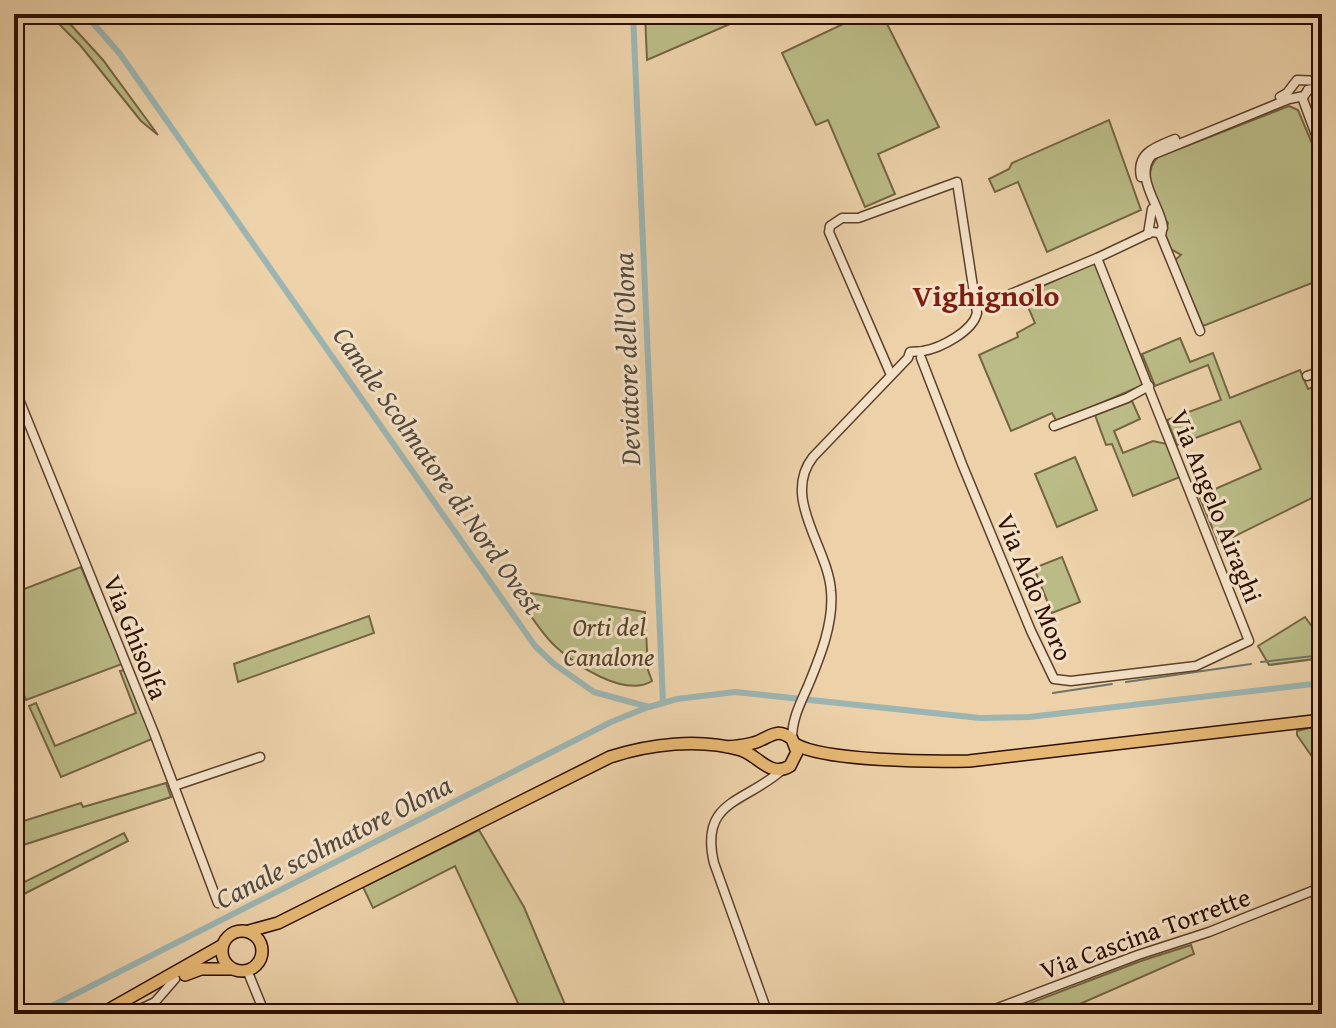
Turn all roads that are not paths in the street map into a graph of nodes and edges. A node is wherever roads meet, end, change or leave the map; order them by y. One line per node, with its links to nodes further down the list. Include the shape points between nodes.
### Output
1 (1322, 84): 2 (street)
2 (1300, 91): 3 (street); 4 (street, via 1150,153 1145,174 1156,219 1163,226)
3 (1322, 151)
4 (1155, 233): 5 (street); 7 (street)
5 (1097, 258): 6 (street); 12 (street, Via Angelo Airaghi)
6 (977, 308): 8 (street, via 977,318 965,332); 10 (street, via 957,182 840,223 832,238)
7 (1200, 331)
8 (916, 359): 10 (street); 15 (street, Via Aldo Moro, via 1048,672 1059,681 1071,681 1196,666)
9 (1322, 371): 11 (street)
10 (891, 375): 16 (street, via 813,457 801,477 802,501 829,576 832,601 826,633)
11 (1307, 376)
12 (1149, 386): 14 (street, Via Angelo Airaghi); 15 (street, Via Angelo Airaghi)
13 (14, 387): 27 (street, Via Ghisolfa)
14 (1054, 426)
15 (1249, 641)
16 (796, 713): 18 (street); 20 (street)
17 (1322, 720): 22 (main road, via 969,761)
18 (774, 733): 19 (main road); 20 (main road)
19 (763, 740): 21 (main road); 25 (main road, via 759,748)
20 (794, 741): 22 (main road); 24 (main road)
21 (727, 747): 25 (main road); 31 (main road, via 663,745 610,757)
22 (825, 753): 24 (main road)
23 (260, 757): 27 (street)
24 (794, 762): 26 (main road)
25 (764, 764): 26 (main road); 28 (street, via 765,780)
26 (782, 770): 28 (street)
27 (174, 786): 30 (street, Via Ghisolfa)
28 (758, 789): 43 (street, via 720,810 711,844)
29 (1322, 887): 39 (street, Via Cascina Torrette)
30 (218, 903)
31 (278, 923): 32 (main road); 34 (main road)
32 (249, 931): 33 (main road, via 231,935); 34 (main road)
33 (221, 946): 35 (main road, via 222,959); 38 (main road)
34 (263, 946): 36 (main road, via 258,961)
35 (231, 969): 36 (main road); 37 (main road, via 201,969)
36 (247, 970): 42 (street)
37 (175, 979): 38 (main road); 41 (street, via 155,1002)
38 (141, 994): 40 (main road)
39 (1004, 1010): 44 (street, Via Cascina Torrette)
40 (101, 1014)
41 (130, 1014)
42 (265, 1014)
43 (768, 1014)
44 (982, 1014)

